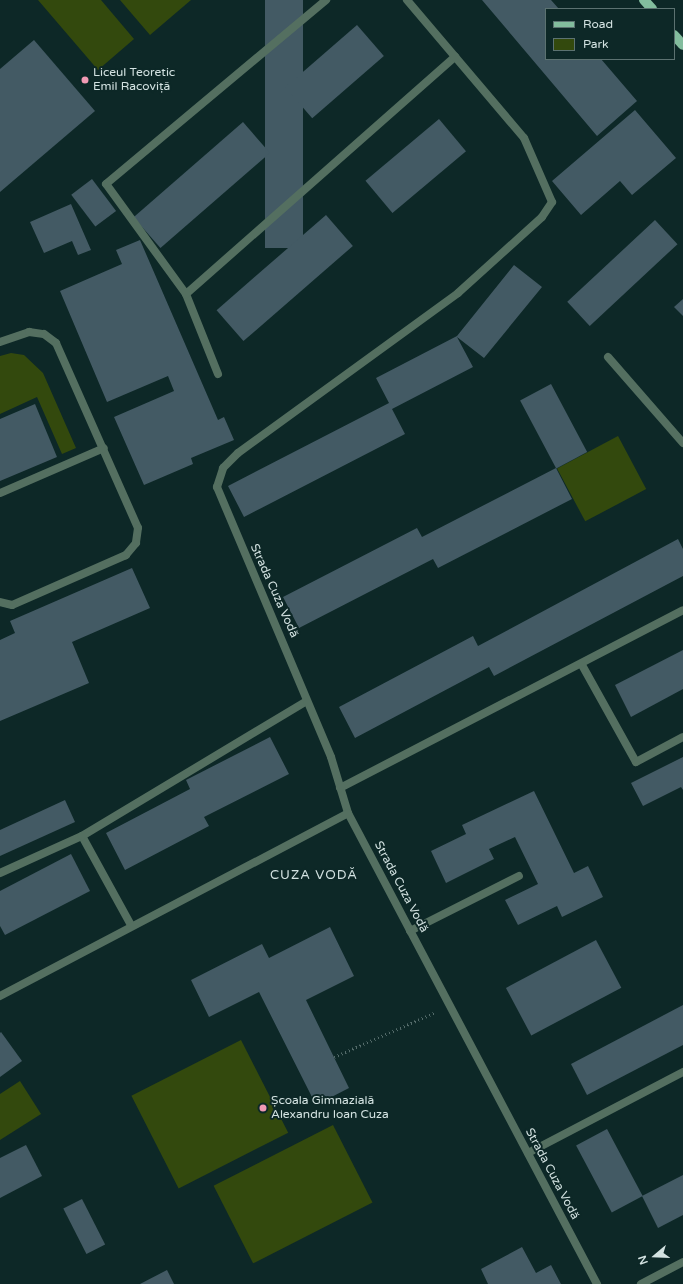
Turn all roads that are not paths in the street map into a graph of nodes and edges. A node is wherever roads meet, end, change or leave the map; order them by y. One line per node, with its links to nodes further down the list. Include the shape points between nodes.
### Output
1 (326, 0): 8 (street, via 106,184)
2 (407, 0): 7 (street)
3 (644, 0): 4 (main road)
4 (651, 8)
5 (675, 36): 6 (main road)
6 (683, 45)
7 (455, 57): 8 (street); 18 (street, Strada Cuza Vodă, via 524,138 552,202 542,217 458,293 238,453 223,468 217,487)
8 (186, 294): 11 (street)
9 (0, 342): 13 (street, via 29,332 44,334 56,343)
10 (608, 357): 12 (street)
11 (218, 374)
12 (683, 443)
13 (104, 448): 14 (street); 15 (street, via 138,528 136,543 126,555 19,602 12,605)
14 (0, 493)
15 (0, 602)
16 (683, 610): 17 (street)
17 (582, 665): 19 (street, via 636,762); 20 (street)
18 (307, 701): 20 (street, Strada Cuza Vodă); 22 (street)
19 (683, 737)
20 (340, 788): 21 (street, Strada Cuza Vodă)
21 (348, 813): 25 (street); 26 (street, Strada Cuza Vodă)
22 (82, 836): 23 (street); 25 (street)
23 (0, 874)
24 (519, 876): 26 (street)
25 (131, 925): 27 (street)
26 (410, 931): 29 (street, Strada Cuza Vodă)
27 (0, 996)
28 (683, 1072): 29 (street)
29 (528, 1153): 31 (street, Strada Cuza Vodă)
30 (683, 1262): 32 (street)
31 (597, 1284)
32 (641, 1284)

